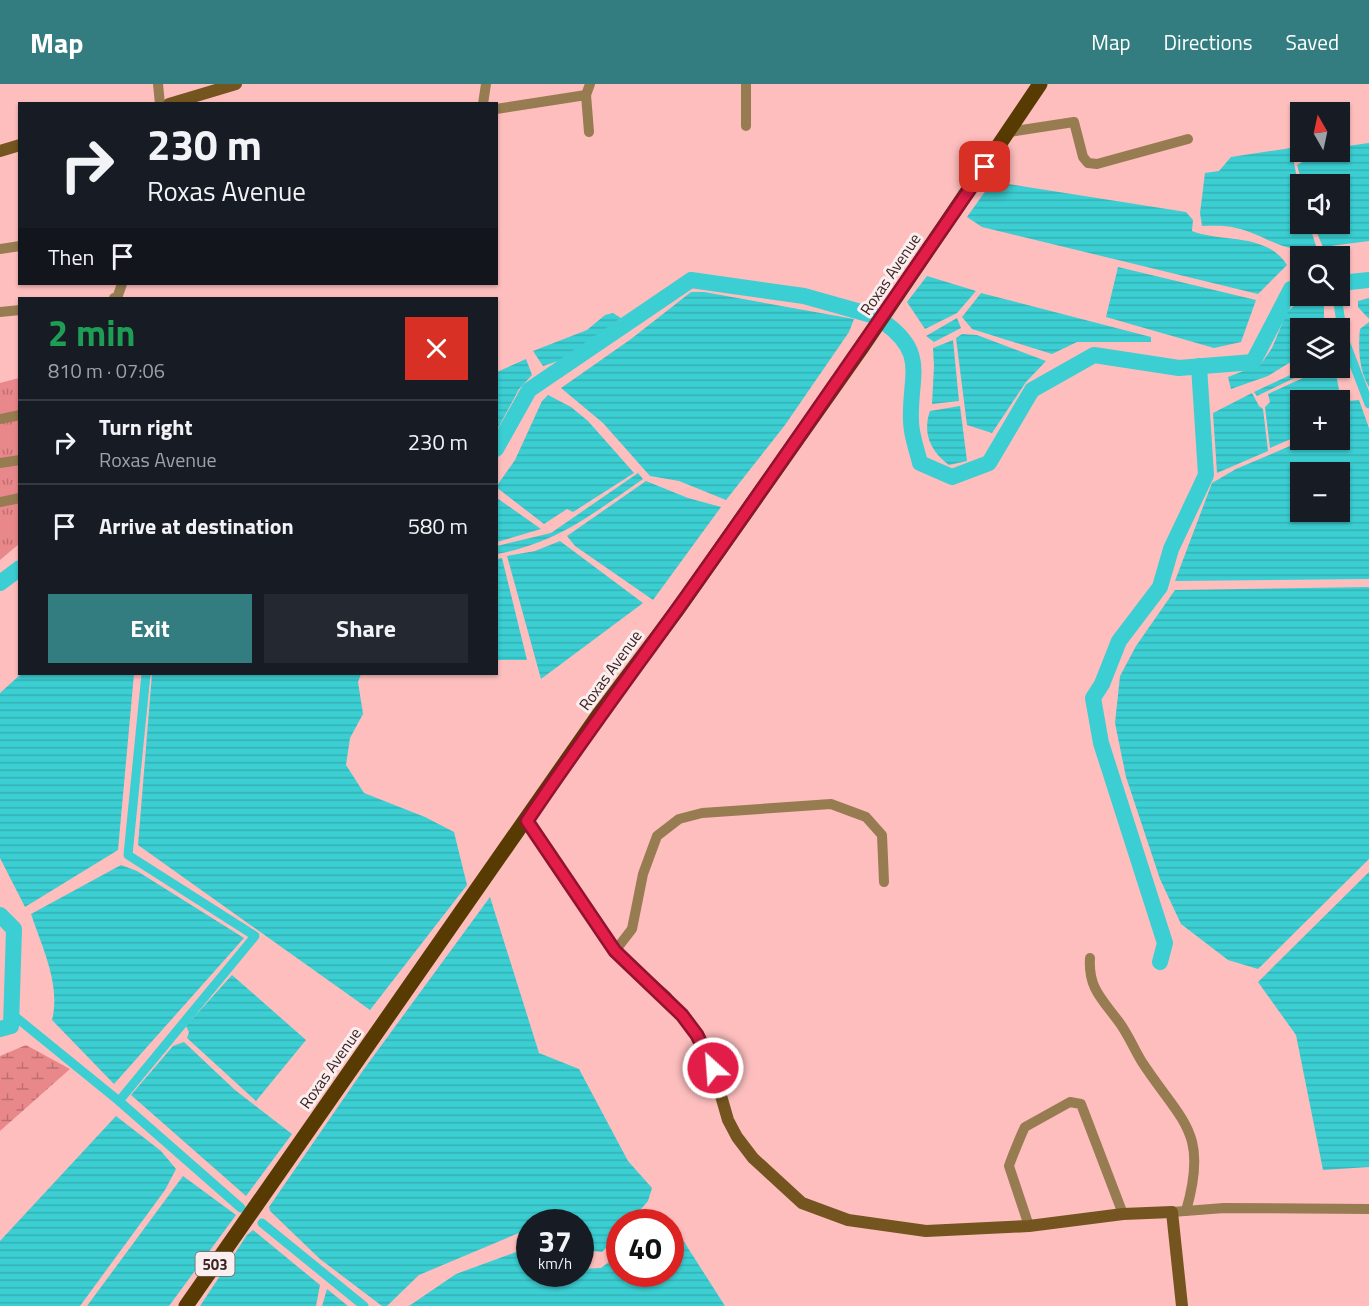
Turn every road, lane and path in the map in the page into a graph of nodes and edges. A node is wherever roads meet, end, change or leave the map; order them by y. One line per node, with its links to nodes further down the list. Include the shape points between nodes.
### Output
1 (158, 84): 8 (street)
2 (236, 84): 9 (street)
3 (486, 84): 10 (street)
4 (590, 84): 7 (street)
5 (746, 84): 12 (street)
6 (1040, 84): 14 (main road, Roxas Avenue / 503)
7 (586, 95): 11 (street); 13 (street)
8 (160, 102)
9 (178, 102)
10 (483, 102)
11 (498, 109)
12 (746, 126)
13 (589, 132)
14 (1009, 132): 15 (street, via 1074,122 1083,157 1088,163 1097,164); 28 (main road, Roxas Avenue / 503, via 863,346)
15 (1188, 139)
16 (18, 146): 17 (street)
17 (0, 151)
18 (18, 246): 19 (street)
19 (0, 249)
20 (18, 310): 21 (street)
21 (0, 312)
22 (18, 415): 23 (street)
23 (0, 419)
24 (18, 460): 25 (street)
25 (0, 463)
26 (18, 498): 27 (street)
27 (0, 502)
28 (527, 821): 30 (street); 37 (main road, Roxas Avenue / 503)
29 (884, 882): 30 (street, via 882,836 866,817 831,804 702,813 679,819 657,836 643,874 632,929)
30 (615, 951): 36 (street, via 682,1015 707,1053 737,1137 753,1158 802,1203 848,1220 926,1231)
31 (1090, 958): 33 (street, via 1091,985 1188,1126 1195,1180)
32 (1369, 1209): 33 (street)
33 (1186, 1211): 34 (street)
34 (1172, 1212): 35 (street); 38 (street)
35 (1123, 1214): 36 (street); 36 (street, via 1081,1104 1070,1102 1025,1126 1010,1160)
36 (1029, 1226)
37 (186, 1306)
38 (1182, 1306)

